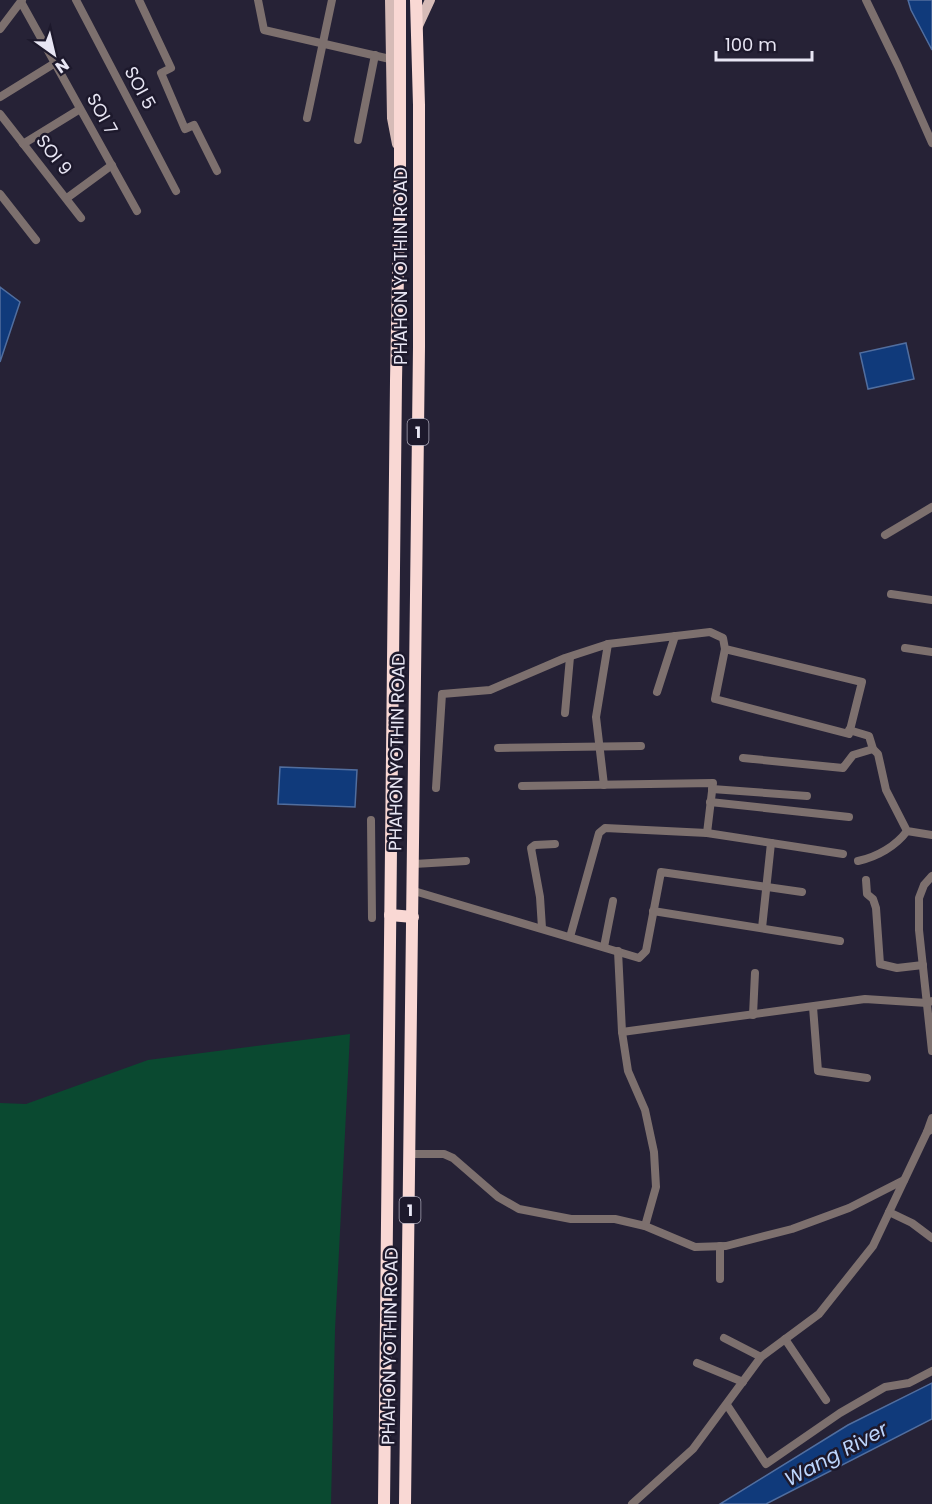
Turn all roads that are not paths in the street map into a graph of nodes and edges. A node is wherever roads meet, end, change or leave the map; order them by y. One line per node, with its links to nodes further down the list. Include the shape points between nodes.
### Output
1 (76, 0): 27 (street, SOI 5)
2 (139, 0): 26 (street, via 171,68 161,73 185,129 194,125)
3 (258, 0): 13 (street, via 264,30)
4 (332, 0): 13 (street)
5 (390, 0): 15 (main road, 1)
6 (400, 0): 25 (highway, PHAHON YOTHIN ROAD / 1)
7 (416, 0): 11 (highway, PHAHON YOTHIN ROAD / 1)
8 (430, 0): 11 (main road)
9 (866, 0): 22 (street)
10 (22, 1): 12 (street); 16 (street, SOI 7)
11 (418, 26): 67 (highway, PHAHON YOTHIN ROAD / 1)
12 (0, 29)
13 (322, 44): 14 (street); 20 (street)
14 (375, 55): 15 (street); 21 (street)
15 (390, 58): 25 (main road, 1, via 392,118)
16 (55, 63): 17 (street); 18 (street, SOI 7)
17 (0, 97)
18 (80, 109): 23 (street); 24 (street, SOI 7)
19 (0, 114): 23 (street, SOI 9)
20 (307, 118)
21 (358, 140)
22 (932, 143)
23 (23, 144): 29 (street, SOI 9)
24 (112, 165): 29 (street); 30 (street, SOI 7)
25 (400, 165): 75 (highway, PHAHON YOTHIN ROAD / 1)
26 (217, 171)
27 (176, 191)
28 (0, 194): 32 (street)
29 (67, 198): 31 (street, SOI 9)
30 (137, 211)
31 (81, 218)
32 (36, 240)
33 (932, 507): 34 (street)
34 (885, 535)
35 (891, 594): 36 (street)
36 (932, 600)
37 (675, 636): 38 (street); 40 (street, via 710,632 723,638); 43 (street)
38 (608, 644): 42 (street); 46 (street, via 596,717)
39 (905, 648): 41 (street)
40 (725, 649): 45 (street, via 862,682); 45 (street, via 715,699 849,734)
41 (932, 652)
42 (570, 657): 44 (street); 53 (street, via 490,690 442,694)
43 (657, 692)
44 (565, 713)
45 (849, 730): 49 (street, via 869,736)
46 (598, 746): 47 (street); 48 (street); 51 (street)
47 (641, 746)
48 (498, 748)
49 (873, 749): 50 (street, via 853,755 843,768); 59 (street, via 878,754 886,790)
50 (743, 758)
51 (604, 785): 52 (street); 54 (street, via 713,783)
52 (522, 786)
53 (436, 788)
54 (712, 789): 55 (street); 56 (street)
55 (807, 796)
56 (710, 802): 57 (street); 60 (street)
57 (849, 817)
58 (371, 820): 77 (street)
59 (907, 831): 61 (street); 66 (street, via 872,858)
60 (707, 833): 62 (street); 80 (street, via 602,829)
61 (932, 835)
62 (771, 843): 64 (street); 70 (street)
63 (555, 844): 78 (street, via 531,848)
64 (843, 854)
65 (466, 861): 67 (street)
66 (858, 861)
67 (414, 864): 71 (highway, PHAHON YOTHIN ROAD / 1)
68 (932, 876): 84 (street, via 919,898)
69 (866, 880): 84 (street, via 867,892 876,908 880,964 897,968)
70 (766, 887): 72 (street); 74 (street, via 661,872); 79 (street)
71 (414, 891): 76 (highway, PHAHON YOTHIN ROAD / 1); 78 (street)
72 (802, 892)
73 (613, 901): 82 (street)
74 (653, 911): 79 (street); 83 (street, via 646,951 639,958)
75 (390, 915): 76 (highway); 110 (highway, PHAHON YOTHIN ROAD / 1)
76 (413, 917): 95 (highway, PHAHON YOTHIN ROAD / 1)
77 (372, 918)
78 (542, 928): 80 (street)
79 (762, 928): 81 (street)
80 (570, 937): 82 (street)
81 (840, 941)
82 (604, 947): 83 (street)
83 (618, 951): 89 (street)
84 (922, 965): 86 (street)
85 (755, 973): 88 (street)
86 (930, 1002): 87 (street, via 865,999); 90 (street)
87 (813, 1007): 88 (street); 92 (street, via 818,1071)
88 (753, 1015): 89 (street)
89 (622, 1032): 98 (street, via 628,1071 645,1110 654,1152 656,1187)
90 (931, 1037): 91 (street)
91 (932, 1051)
92 (867, 1078)
93 (932, 1118): 94 (street)
94 (930, 1131): 96 (street)
95 (411, 1154): 98 (street, via 444,1154 453,1158 498,1197 519,1209); 111 (highway, PHAHON YOTHIN ROAD / 1)
96 (904, 1180): 97 (street); 100 (street, via 849,1209 792,1229)
97 (889, 1212): 99 (street); 103 (street, via 873,1246 823,1308)
98 (645, 1226): 100 (street, via 695,1246)
99 (932, 1238)
100 (720, 1246): 101 (street)
101 (720, 1279)
102 (724, 1338): 104 (street)
103 (785, 1339): 104 (street); 108 (street)
104 (762, 1357): 107 (street)
105 (697, 1364): 107 (street)
106 (932, 1371): 109 (street, via 909,1383 885,1387 766,1464)
107 (744, 1382): 109 (street)
108 (826, 1400)
109 (727, 1405): 112 (street, via 693,1449)
110 (384, 1504)
111 (405, 1504)
112 (632, 1504)

